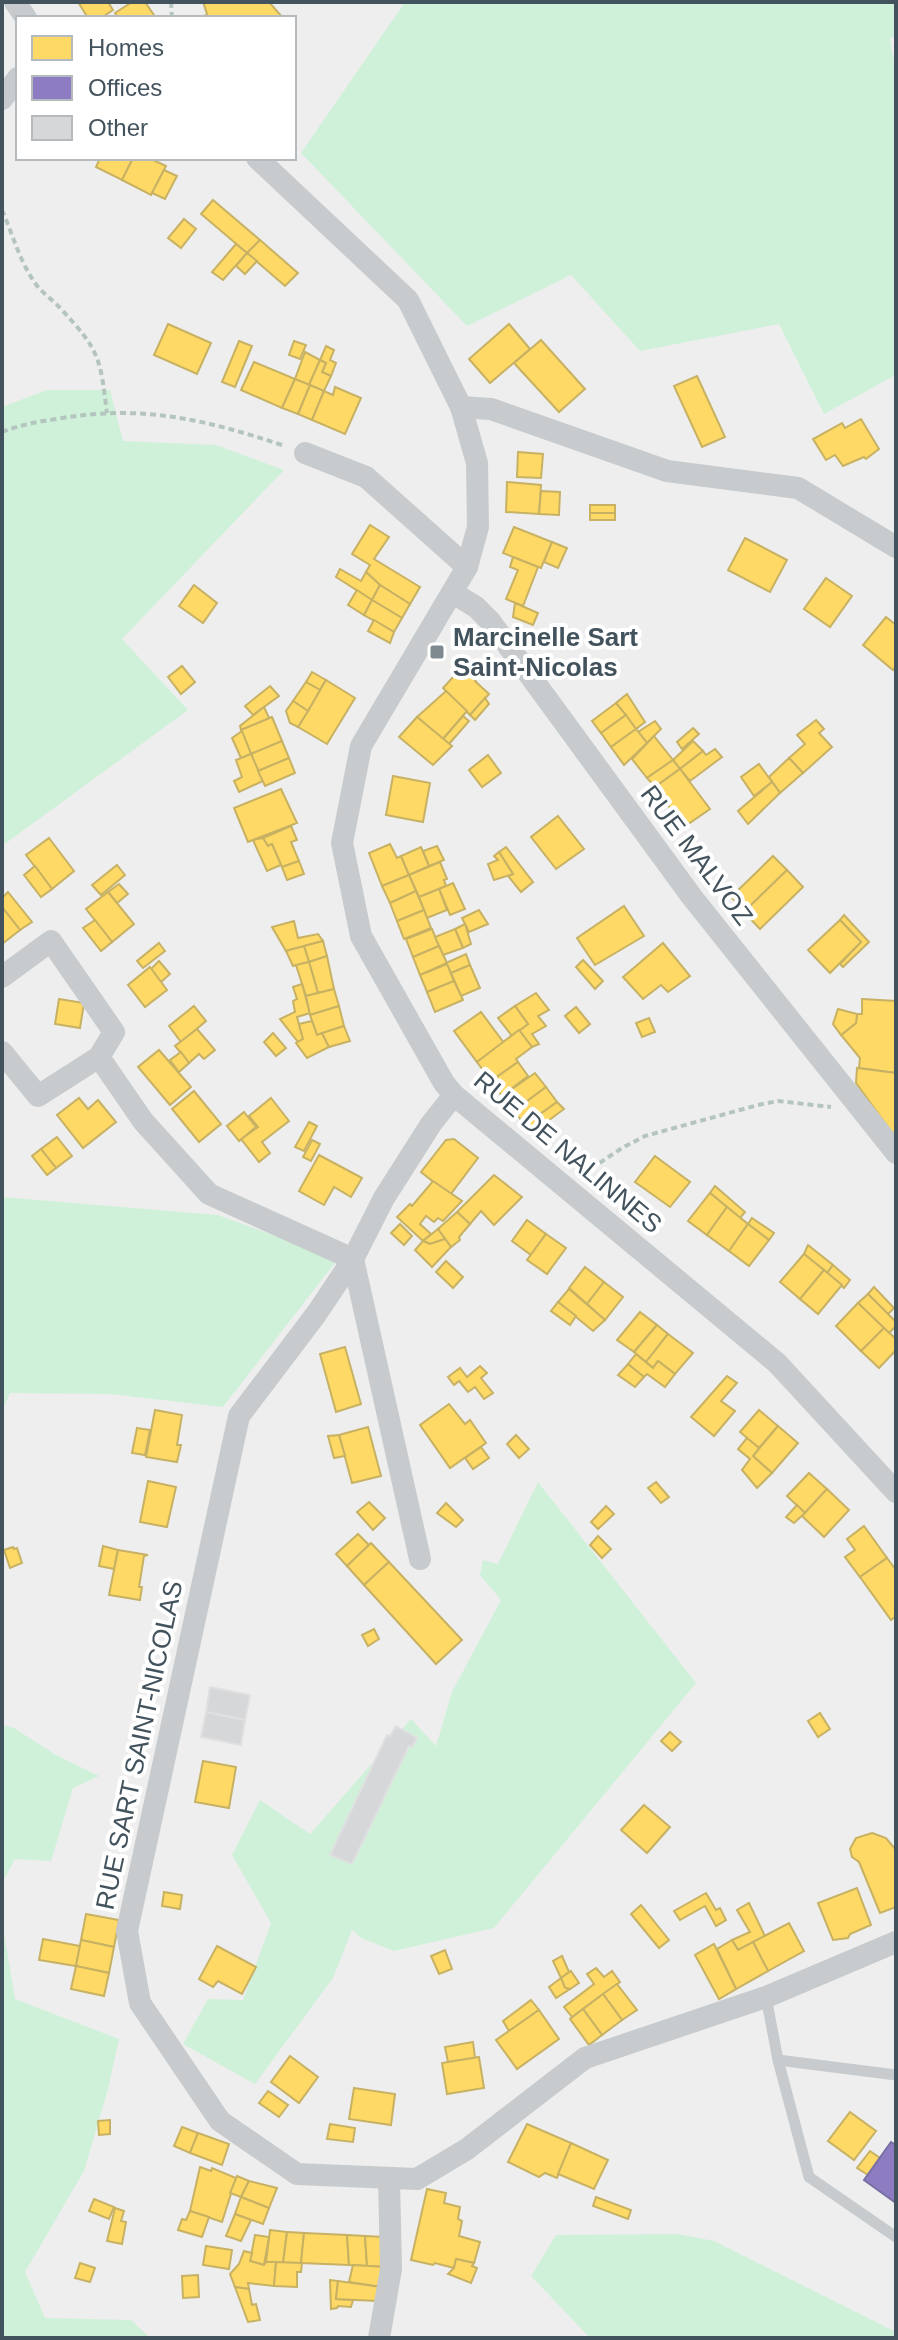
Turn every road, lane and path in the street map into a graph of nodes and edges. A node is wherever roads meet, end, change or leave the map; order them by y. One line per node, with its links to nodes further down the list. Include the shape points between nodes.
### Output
1 (16, 81): 2 (street)
2 (2, 99)
3 (259, 160): 5 (street, RUE DE NALINNES, via 408,300)
4 (2, 210): 6 (path, via 21,260 38,286 96,350)
5 (461, 407): 9 (street, via 491,409 667,471 798,488); 10 (street, RUE DE NALINNES, via 477,463 478,527)
6 (107, 413): 7 (path); 8 (path, via 157,413)
7 (2, 432)
8 (305, 453): 10 (street, via 366,477)
9 (896, 547)
10 (467, 567): 11 (street, RUE DE NALINNES)
11 (453, 593): 15 (street, RUE DE NALINNES, via 361,746 342,843 361,936); 17 (street, RUE MALVOZ, via 490,621 692,897)
12 (2, 977): 14 (street, via 51,941 114,1032)
13 (2, 1052): 14 (street, via 38,1096)
14 (99, 1057): 19 (street, via 143,1121 209,1194)
15 (454, 1095): 18 (street, RUE DE NALINNES); 19 (street, RUE SART SAINT-NICOLAS, via 384,1198)
16 (822, 1106): 18 (path, via 778,1101 645,1136)
17 (896, 1153)
18 (565, 1187): 20 (street, RUE DE NALINNES, via 777,1363)
19 (353, 1259): 21 (street); 26 (street, RUE SART SAINT-NICOLAS, via 239,1416 127,1931 140,2003 220,2121 297,2174)
20 (896, 1492)
21 (420, 1559)
22 (896, 1942): 23 (street, RUE SART SAINT-NICOLAS)
23 (766, 1997): 24 (lane); 26 (street, RUE SART SAINT-NICOLAS, via 585,2058 467,2149 417,2179)
24 (778, 2060): 25 (lane); 27 (lane, via 809,2177)
25 (896, 2075)
26 (389, 2178): 28 (street, via 391,2269)
27 (896, 2237)
28 (379, 2338)

